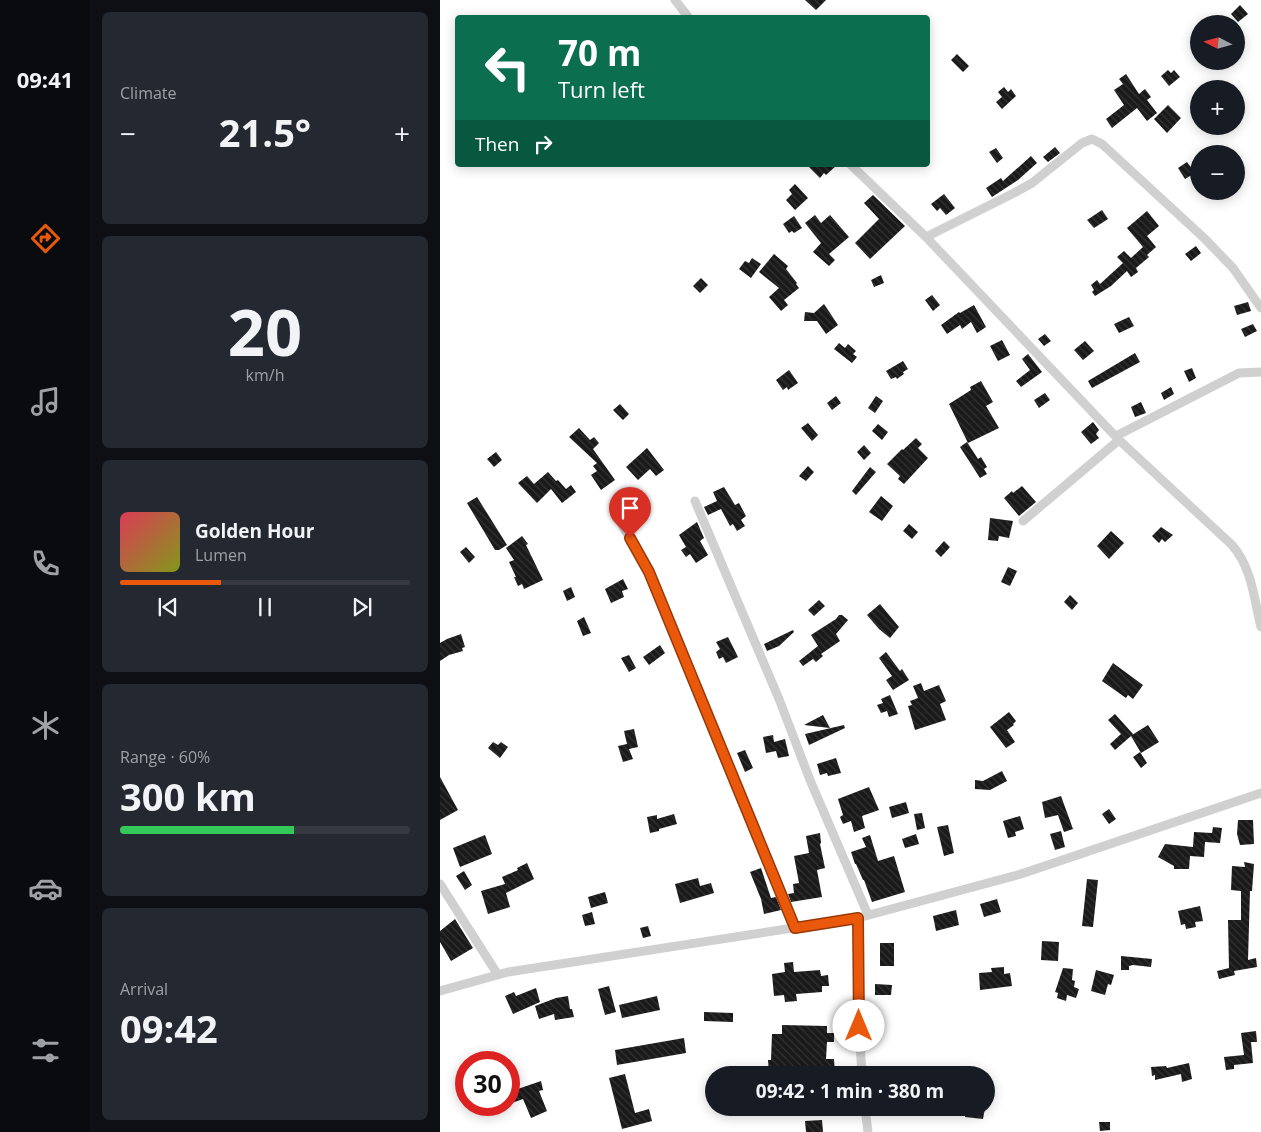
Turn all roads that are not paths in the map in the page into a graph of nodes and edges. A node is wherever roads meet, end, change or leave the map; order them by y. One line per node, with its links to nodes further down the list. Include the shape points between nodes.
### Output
1 (675, 0): 2 (street)
2 (687, 15)
3 (853, 167): 4 (street)
4 (926, 237): 5 (street, via 1014,194 1082,143 1092,140 1102,144 1204,238 1233,268); 7 (street)
5 (1261, 308)
6 (1261, 372): 7 (street, via 1239,373)
7 (1118, 438): 10 (street); 11 (street, via 1241,555 1248,570)
8 (695, 501): 14 (street)
9 (620, 521): 16 (street, via 652,580)
10 (1023, 521)
11 (1261, 627)
12 (1261, 793): 14 (street, via 1021,874)
13 (440, 884): 17 (street)
14 (868, 915): 15 (street)
15 (858, 918): 16 (street); 19 (street)
16 (795, 928): 17 (street)
17 (498, 975): 18 (street)
18 (440, 992)
19 (861, 1066)
20 (866, 1116): 21 (street)
21 (868, 1132)

